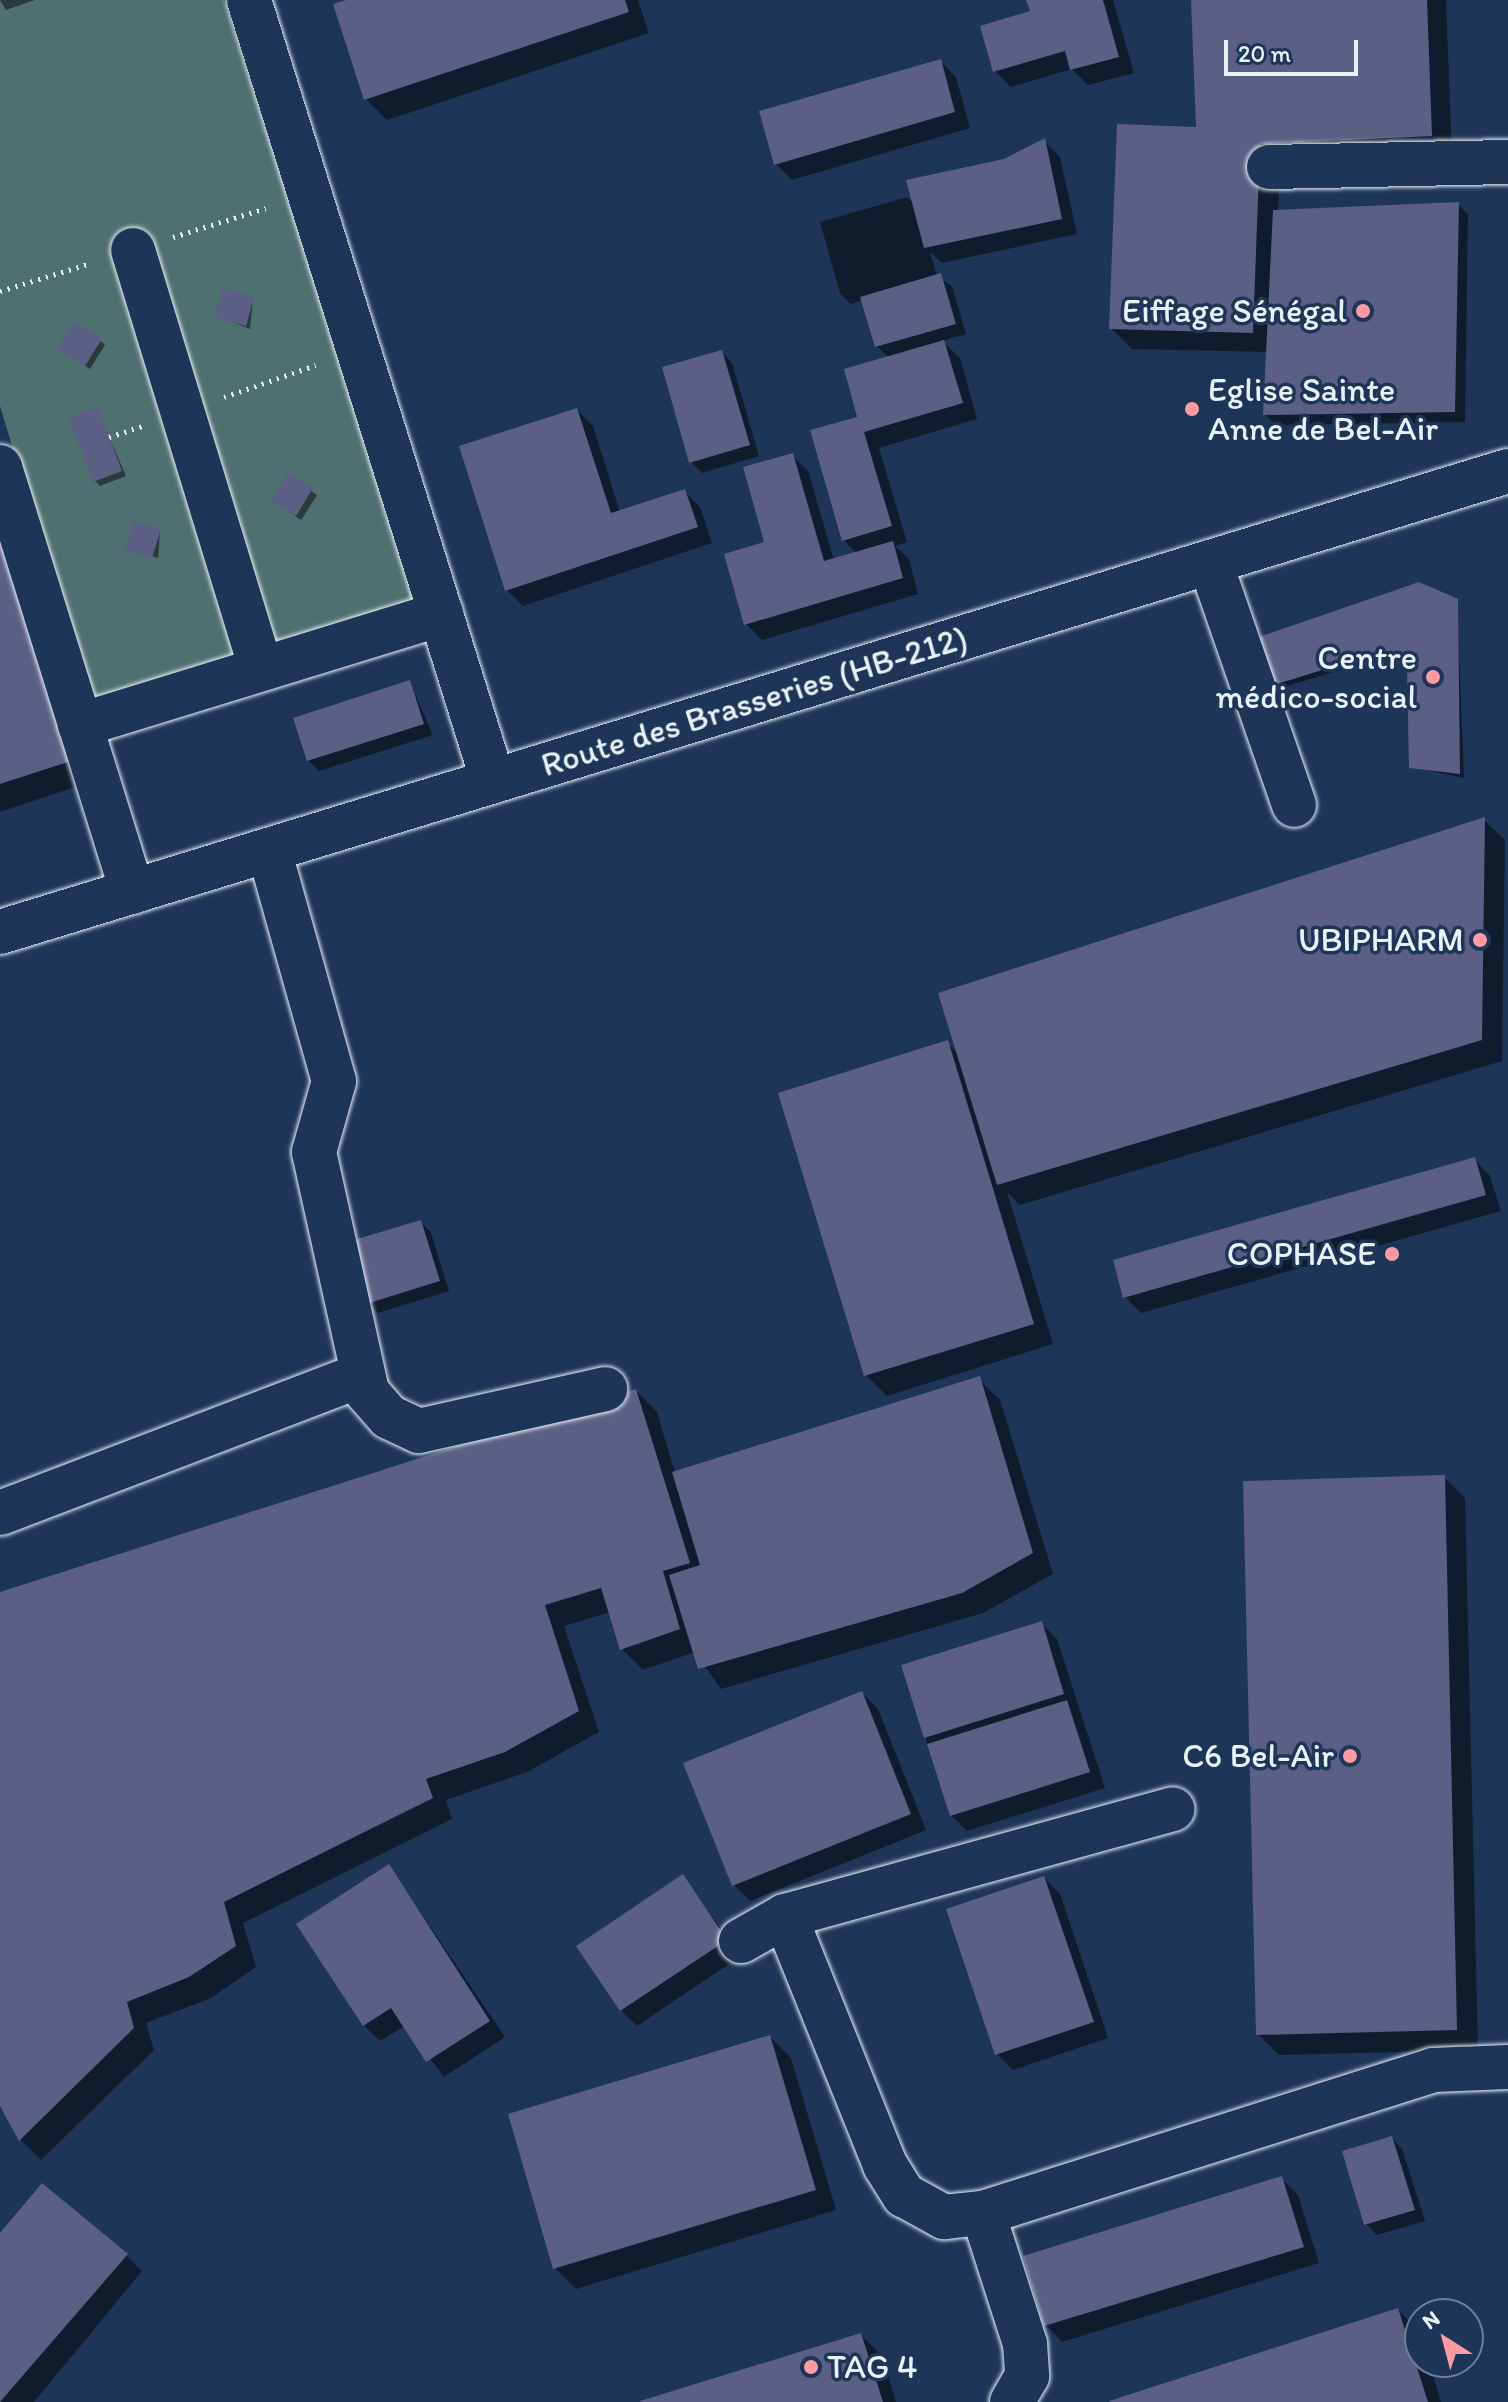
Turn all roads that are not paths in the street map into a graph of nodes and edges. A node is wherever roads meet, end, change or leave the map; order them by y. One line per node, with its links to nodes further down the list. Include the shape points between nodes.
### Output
1 (249, 0): 8 (street)
2 (1508, 162): 3 (street)
3 (1269, 167)
4 (133, 250): 9 (street)
5 (0, 467): 10 (street)
6 (1508, 471): 7 (street, Route des Brasseries (HB-212))
7 (1210, 562): 11 (street, Route des Brasseries (HB-212)); 12 (street)
8 (441, 614): 9 (street); 11 (street)
9 (261, 669): 10 (street)
10 (80, 725): 14 (street)
11 (493, 781): 13 (street, Route des Brasseries (HB-212))
12 (1294, 805)
13 (269, 850): 14 (street, Route des Brasseries (HB-212)); 16 (street, via 334,1081 314,1152)
14 (132, 892): 15 (street, Route des Brasseries (HB-212))
15 (0, 932)
16 (359, 1376): 17 (street, via 389,1417 419,1431); 18 (street)
17 (605, 1389)
18 (0, 1513)
19 (1173, 1809): 20 (street)
20 (785, 1916): 21 (street); 23 (street, via 894,2180 927,2213)
21 (741, 1941)
22 (1508, 2067): 23 (street, via 1433,2070)
23 (983, 2213): 24 (street, via 1025,2344 1027,2376)
24 (1012, 2402)

